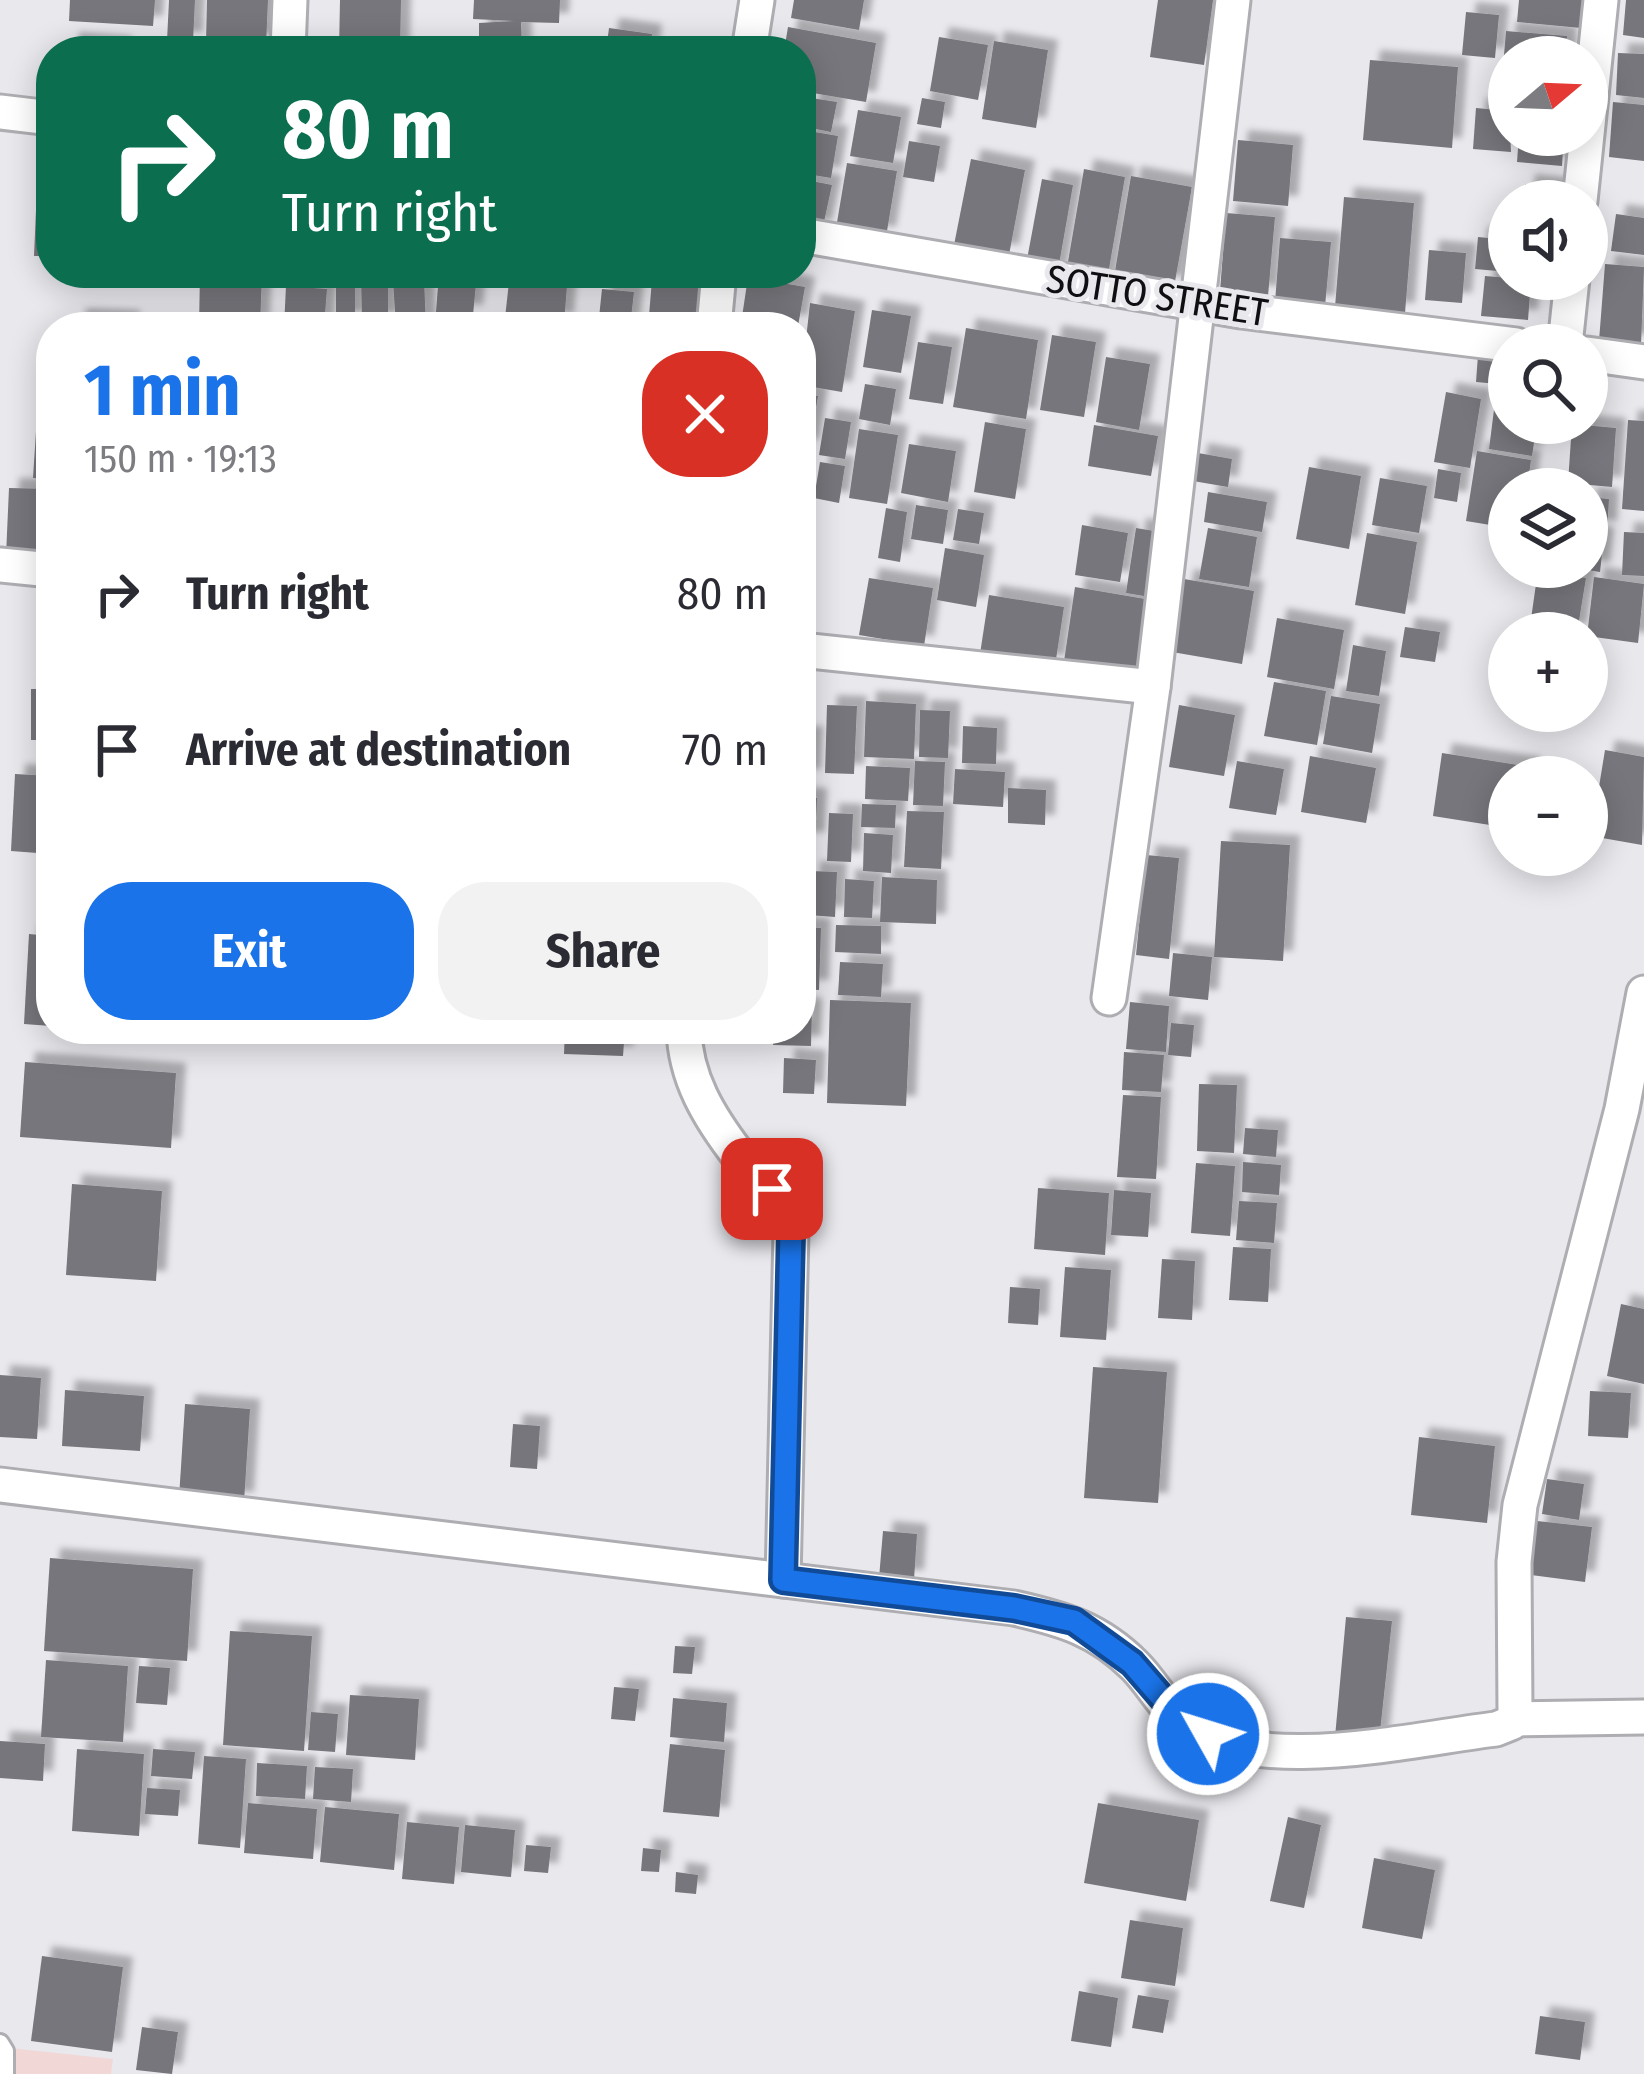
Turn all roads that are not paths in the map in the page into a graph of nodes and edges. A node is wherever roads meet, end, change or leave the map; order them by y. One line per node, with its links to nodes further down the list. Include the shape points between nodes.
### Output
1 (290, 0): 5 (street)
2 (757, 0): 6 (street)
3 (1233, 0): 11 (street)
4 (1601, 0): 9 (street)
5 (289, 36)
6 (751, 36)
7 (0, 112): 8 (street)
8 (36, 116)
9 (1582, 180)
10 (816, 238): 11 (street, SOTTO STREET)
11 (1195, 303): 12 (street, SOTTO STREET); 18 (street)
12 (1488, 341)
13 (1608, 357): 14 (street)
14 (1644, 362)
15 (0, 565): 16 (street)
16 (36, 569)
17 (816, 652): 18 (street)
18 (1153, 687): 20 (street)
19 (1644, 993): 25 (street, via 1520,1505)
20 (1109, 998)
21 (685, 1044): 23 (street, via 692,1081 740,1159 783,1206 791,1232)
22 (0, 1486): 23 (street)
23 (783, 1580): 25 (street, via 1074,1621 1132,1663 1184,1723 1232,1745 1287,1754 1496,1729)
24 (1644, 1717): 25 (street)
25 (1514, 1719)
26 (0, 2043): 27 (lane)
27 (5, 2074)

